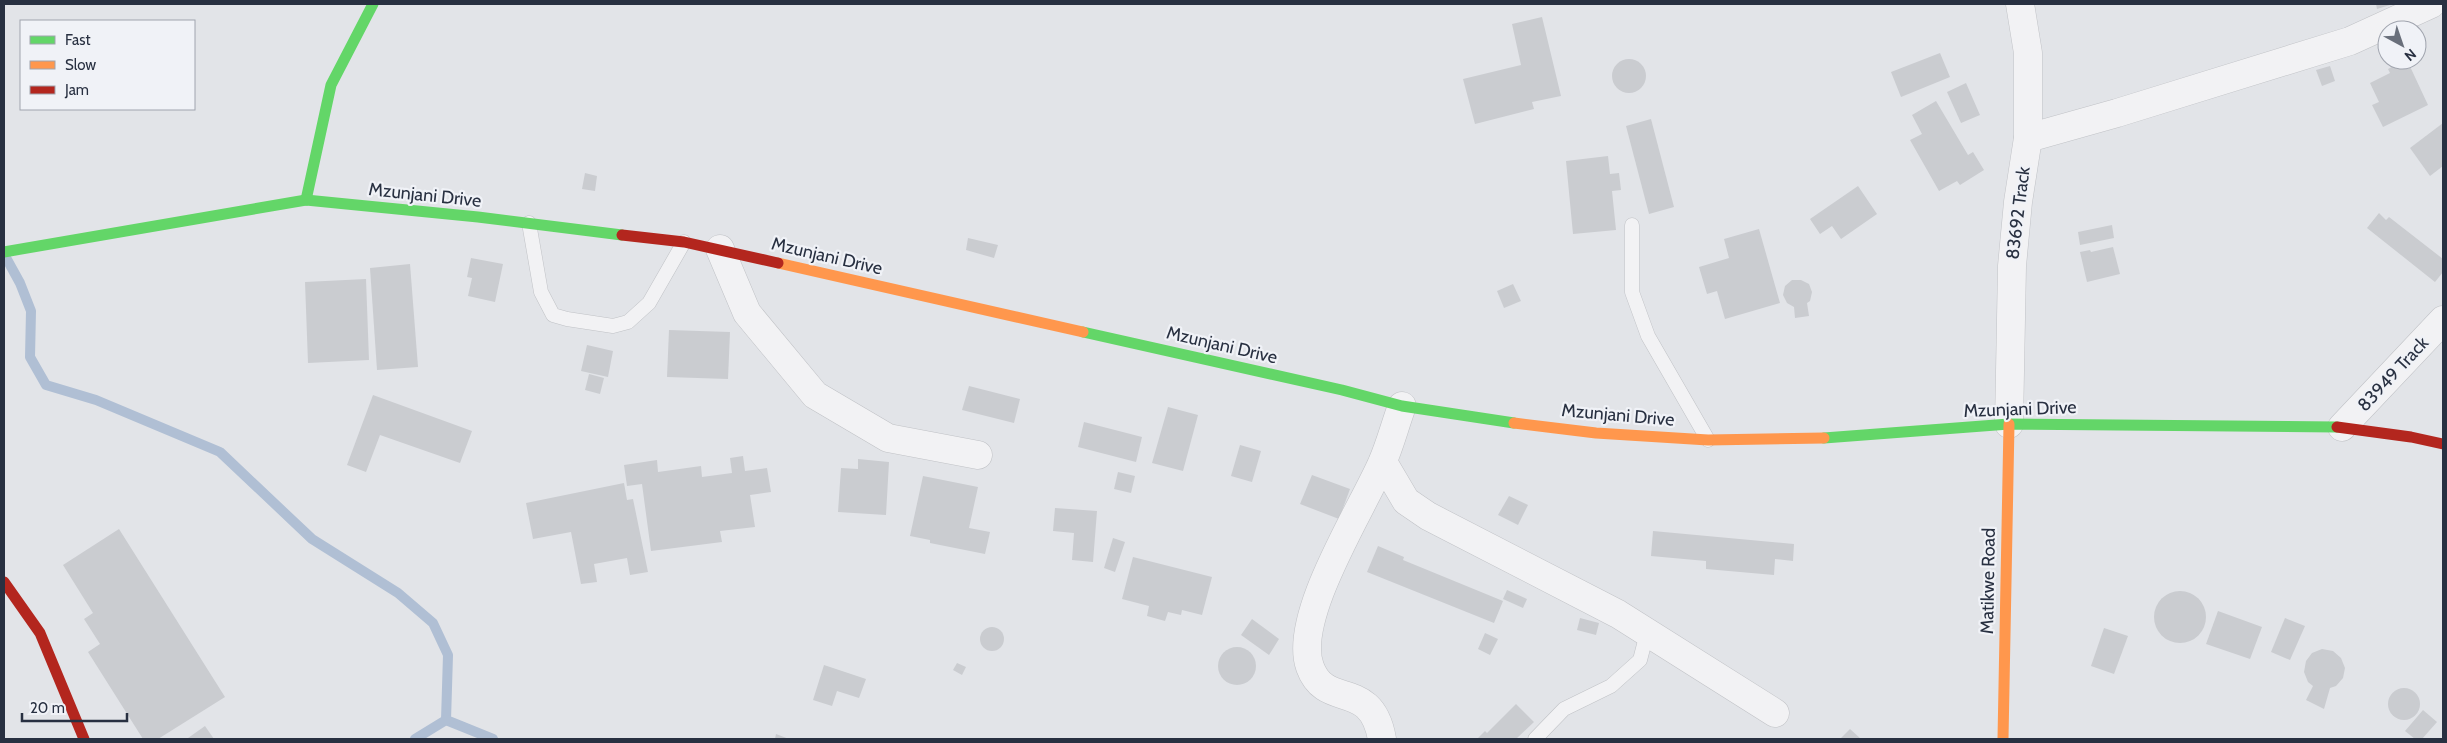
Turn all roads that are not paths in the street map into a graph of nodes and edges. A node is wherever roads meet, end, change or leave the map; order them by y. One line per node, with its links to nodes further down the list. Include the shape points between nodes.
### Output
1 (373, 4): 5 (main road, via 331,85)
2 (2020, 4): 4 (street, 83692 Track, via 2028,53)
3 (2431, 4): 4 (street, via 2350,41)
4 (2028, 138): 13 (street, 83692 Track, via 2012,266)
5 (306, 200): 6 (main road, Mzunjani Drive); 10 (main road, Mzunjani Drive)
6 (529, 223): 8 (main road, Mzunjani Drive); 8 (lane, via 541,292 553,315 613,326 628,322 649,303)
7 (1632, 225): 15 (lane, via 1632,292 1648,336)
8 (684, 242): 9 (main road, Mzunjani Drive)
9 (720, 249): 12 (main road, Mzunjani Drive); 17 (street, via 747,313 815,395 888,438)
10 (4, 252)
11 (2443, 320): 14 (street, 83949 Track)
12 (1402, 406): 15 (main road, Mzunjani Drive, via 1596,433); 18 (street)
13 (2009, 424): 14 (main road, Mzunjani Drive); 15 (main road, Mzunjani Drive, via 1845,438); 25 (main road, Matikwe Road)
14 (2342, 427): 16 (main road, Mzunjani Drive)
15 (1708, 440)
16 (2443, 444)
17 (978, 455)
18 (1383, 462): 20 (street, via 1406,500 1428,516 1618,614); 23 (street, via 1326,579 1314,609 1306,647 1313,675 1323,687 1366,703 1374,713)
19 (4, 582): 22 (main road, via 40,633)
20 (1647, 633): 21 (street); 24 (lane, via 1640,660 1611,686 1564,708)
21 (1775, 713)
22 (84, 739)
23 (1382, 739)
24 (1535, 739)
25 (2003, 739)

